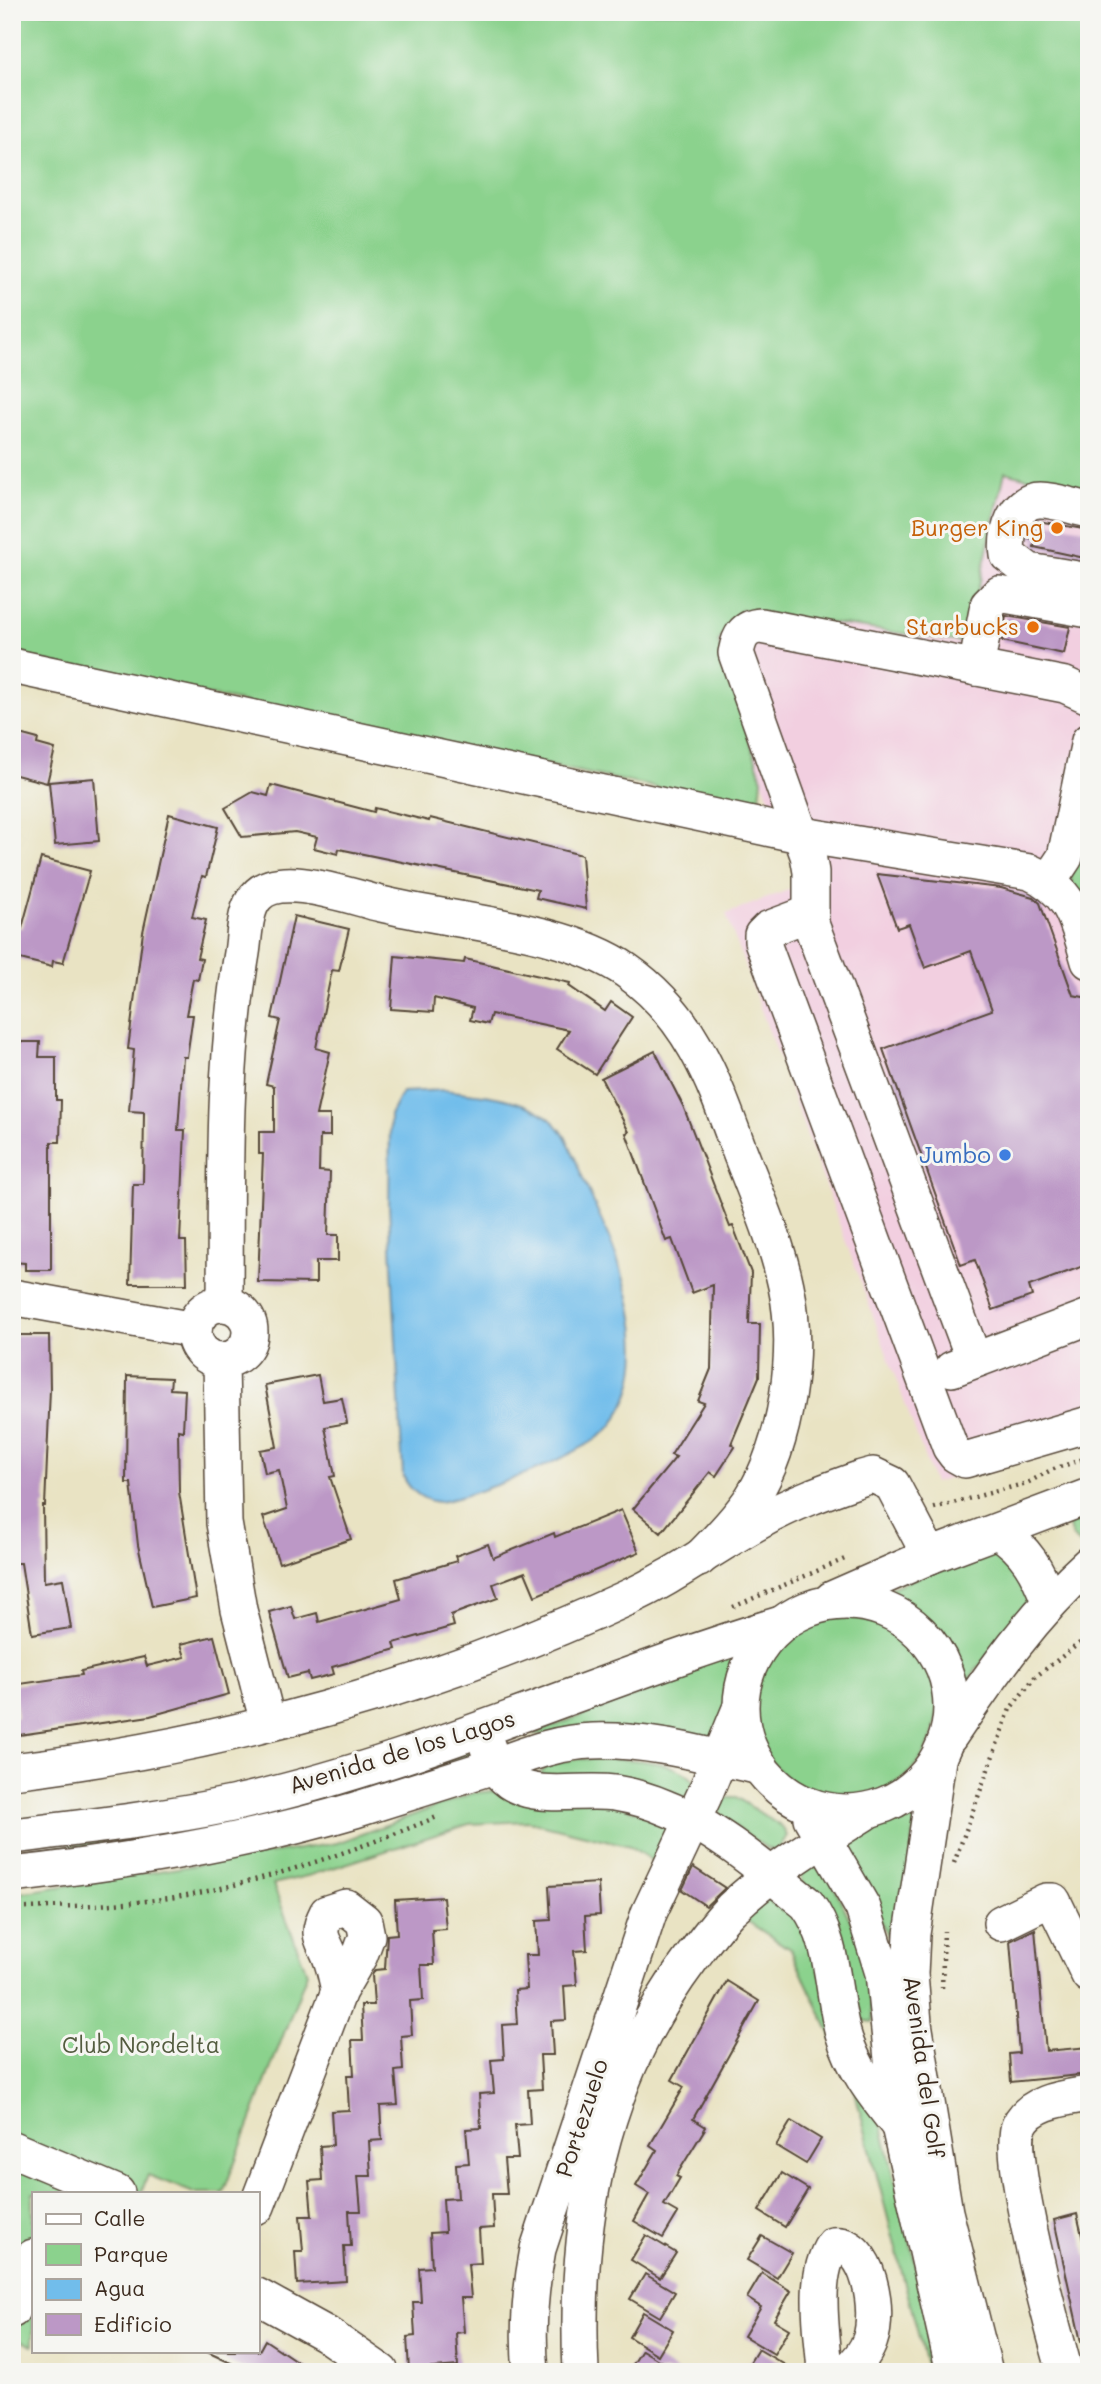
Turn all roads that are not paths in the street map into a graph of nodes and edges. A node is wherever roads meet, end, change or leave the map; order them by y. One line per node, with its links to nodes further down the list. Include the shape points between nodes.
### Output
1 (1089, 510): 2 (street, via 1040,500 1029,503 1012,520 1007,547 1008,555 1029,570)
2 (1089, 581)
3 (1089, 610): 5 (street, via 999,594 988,605)
4 (12, 666): 8 (street)
5 (975, 668): 6 (street, via 1065,685); 8 (street, via 761,626 752,626 739,636 736,653)
6 (1089, 696)
7 (1089, 741): 9 (street, via 1065,857)
8 (795, 834): 9 (street, via 1030,872); 10 (street, via 811,872)
9 (1049, 881): 11 (street, via 1070,905)
10 (811, 924): 16 (street); 18 (street, via 800,917 768,929 762,941)
11 (1089, 961)
12 (12, 1297): 15 (street)
13 (225, 1303): 15 (street, via 207,1307); 17 (street, via 243,1311 251,1329 239,1355); 20 (street, via 229,1045 250,906 256,897 266,887 304,886 561,941 626,970 651,991 678,1018 711,1073 786,1286 792,1360)
14 (1089, 1317): 16 (street)
15 (194, 1330): 17 (street, via 204,1354)
16 (974, 1360): 18 (street)
17 (221, 1361): 31 (street, via 224,1523 239,1610)
18 (926, 1378): 19 (street, via 950,1447 965,1460)
19 (1089, 1424)
20 (776, 1440): 21 (street, via 792,1478 805,1486); 25 (street, via 754,1496)
21 (830, 1489): 24 (street, via 862,1478 883,1477 892,1483); 25 (street, via 762,1520)
22 (1089, 1496): 23 (street)
23 (998, 1531): 24 (street); 27 (street, via 1024,1552)
24 (930, 1556): 28 (street)
25 (699, 1559): 31 (street, via 674,1576 569,1624 418,1680)
26 (1089, 1564): 27 (street)
27 (1049, 1601): 33 (street, via 990,1677)
28 (817, 1605): 29 (street); 33 (street, via 867,1603 913,1625 931,1643 951,1690 952,1715)
29 (780, 1624): 30 (street, via 754,1657); 32 (street, Avenida de los Lagos, via 690,1651)
30 (740, 1709): 34 (street, Portezuelo); 36 (street, via 746,1739)
31 (268, 1723): 37 (street, via 99,1760)
32 (483, 1730): 35 (street); 41 (street, Avenida de los Lagos, via 234,1803 141,1821)
33 (943, 1750): 39 (street, via 925,1778 909,1792); 48 (street, Avenida del Golf)
34 (720, 1758): 35 (street, Avenida de los Lagos, via 592,1741 548,1746); 36 (street, Avenida de los Lagos); 40 (street, Portezuelo)
35 (493, 1766): 40 (street, via 530,1791 641,1798); 43 (street, Avenida de los Lagos, via 352,1811 258,1834 139,1859)
36 (760, 1767): 38 (street, via 778,1788)
37 (12, 1771)
38 (802, 1803): 39 (street, via 846,1813); 42 (street, Avenida del Golf)
39 (869, 1810): 42 (street, Portezuelo)
40 (693, 1821): 44 (street); 62 (street, Portezuelo, via 649,1913 538,2249 532,2281)
41 (12, 1836)
42 (824, 1838): 44 (street, Portezuelo); 48 (street, Avenida del Golf, via 863,1908)
43 (12, 1875)
44 (771, 1876): 49 (street, via 807,1904 819,1920 827,1941); 63 (street, Portezuelo, via 730,1910 675,1981 608,2122 586,2218 579,2278)
45 (1001, 1923): 46 (street, via 1053,1901)
46 (1089, 1975)
47 (339, 1991): 55 (street)
48 (902, 2024): 49 (street); 51 (street, Avenida del Golf); 67 (street, Avenida del Golf)
49 (843, 2034): 51 (street, via 862,2076)
50 (1089, 2094): 68 (street, via 1039,2106 1019,2126 1016,2142 1030,2228)
51 (899, 2126): 66 (street, Avenida del Golf)
52 (12, 2149): 53 (street)
53 (63, 2183): 54 (street)
54 (112, 2192)
55 (259, 2201)
56 (32, 2260): 58 (street)
57 (259, 2298): 61 (street, via 326,2334)
58 (12, 2310)
59 (12, 2316): 60 (street)
60 (32, 2323)
61 (381, 2372)
62 (531, 2372)
63 (580, 2372)
64 (825, 2372): 65 (street, via 821,2290 826,2256 833,2245 844,2244 856,2250 869,2281 874,2321 870,2340)
65 (848, 2372)
66 (954, 2372)
67 (985, 2372)
68 (1065, 2372)

